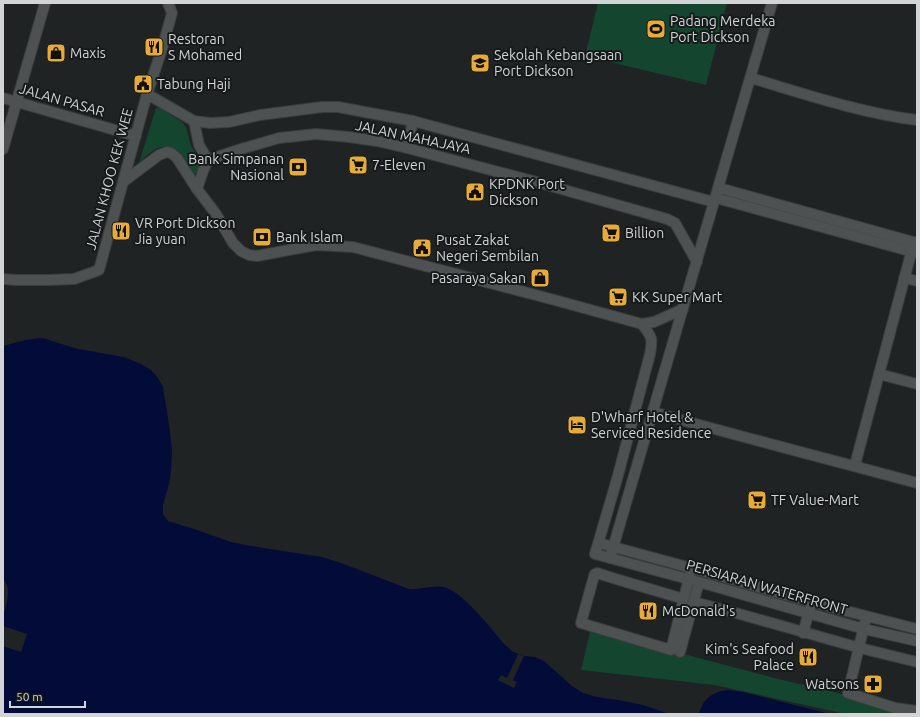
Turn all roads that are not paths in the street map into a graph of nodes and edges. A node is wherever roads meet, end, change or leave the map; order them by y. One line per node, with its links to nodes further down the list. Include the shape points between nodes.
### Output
1 (45, 3): 7 (street)
2 (168, 3): 5 (street, JALAN KHOO KEK WEE, via 172,13)
3 (772, 3): 4 (street)
4 (751, 78): 8 (street, via 853,107); 16 (street)
5 (147, 94): 9 (street); 11 (street, JALAN KHOO KEK WEE)
6 (3, 98): 7 (street, JALAN PASAR)
7 (16, 102): 11 (street, JALAN PASAR); 13 (street)
8 (917, 120)
9 (194, 121): 10 (street, via 229,122 322,107 338,107); 14 (street, via 199,145)
10 (413, 121): 12 (street); 18 (street)
11 (136, 136): 15 (street, JALAN KHOO KEK WEE)
12 (407, 148): 14 (street, JALAN MAHAJAYA, via 377,141 316,134 279,138); 20 (street, JALAN MAHAJAYA, via 667,219 675,223)
13 (3, 149)
14 (208, 160): 17 (street)
15 (123, 182): 17 (street, via 159,155 170,152 177,158); 22 (street, JALAN KHOO KEK WEE, via 99,270 74,279)
16 (719, 188): 18 (street); 19 (street)
17 (197, 189): 25 (street, via 233,243 248,255 257,256 316,245 353,247)
18 (715, 200): 19 (street); 20 (street)
19 (915, 247): 21 (street)
20 (697, 262): 24 (street)
21 (904, 278): 23 (street); 26 (street)
22 (3, 279)
23 (917, 281)
24 (683, 309): 25 (street, via 654,322); 28 (street)
25 (642, 324): 31 (street, via 652,342)
26 (879, 374): 27 (street); 29 (street)
27 (917, 384)
28 (653, 412): 29 (street, via 736,436); 32 (street)
29 (855, 465): 30 (street)
30 (917, 483)
31 (599, 543): 32 (street, PERSIARAN WATERFRONT); 33 (street, PERSIARAN WATERFRONT, via 595,554)
32 (613, 547): 33 (street); 34 (street, PERSIARAN WATERFRONT)
33 (610, 558): 35 (street, PERSIARAN WATERFRONT)
34 (692, 568): 35 (street); 37 (street, PERSIARAN WATERFRONT)
35 (694, 581): 36 (street); 38 (street, PERSIARAN WATERFRONT)
36 (689, 600): 36 (street, via 671,650 581,623 597,573); 42 (street); 45 (street)
37 (811, 602): 38 (street); 39 (street, PERSIARAN WATERFRONT)
38 (808, 614): 40 (street, PERSIARAN WATERFRONT); 42 (street)
39 (866, 617): 40 (street); 41 (street, PERSIARAN WATERFRONT)
40 (864, 629): 43 (street, PERSIARAN WATERFRONT); 44 (street)
41 (917, 629)
42 (803, 632): 44 (street)
43 (917, 640)
44 (860, 648): 46 (street); 47 (street, via 848,694 895,708)
45 (680, 652)
46 (917, 662)
47 (917, 711)

